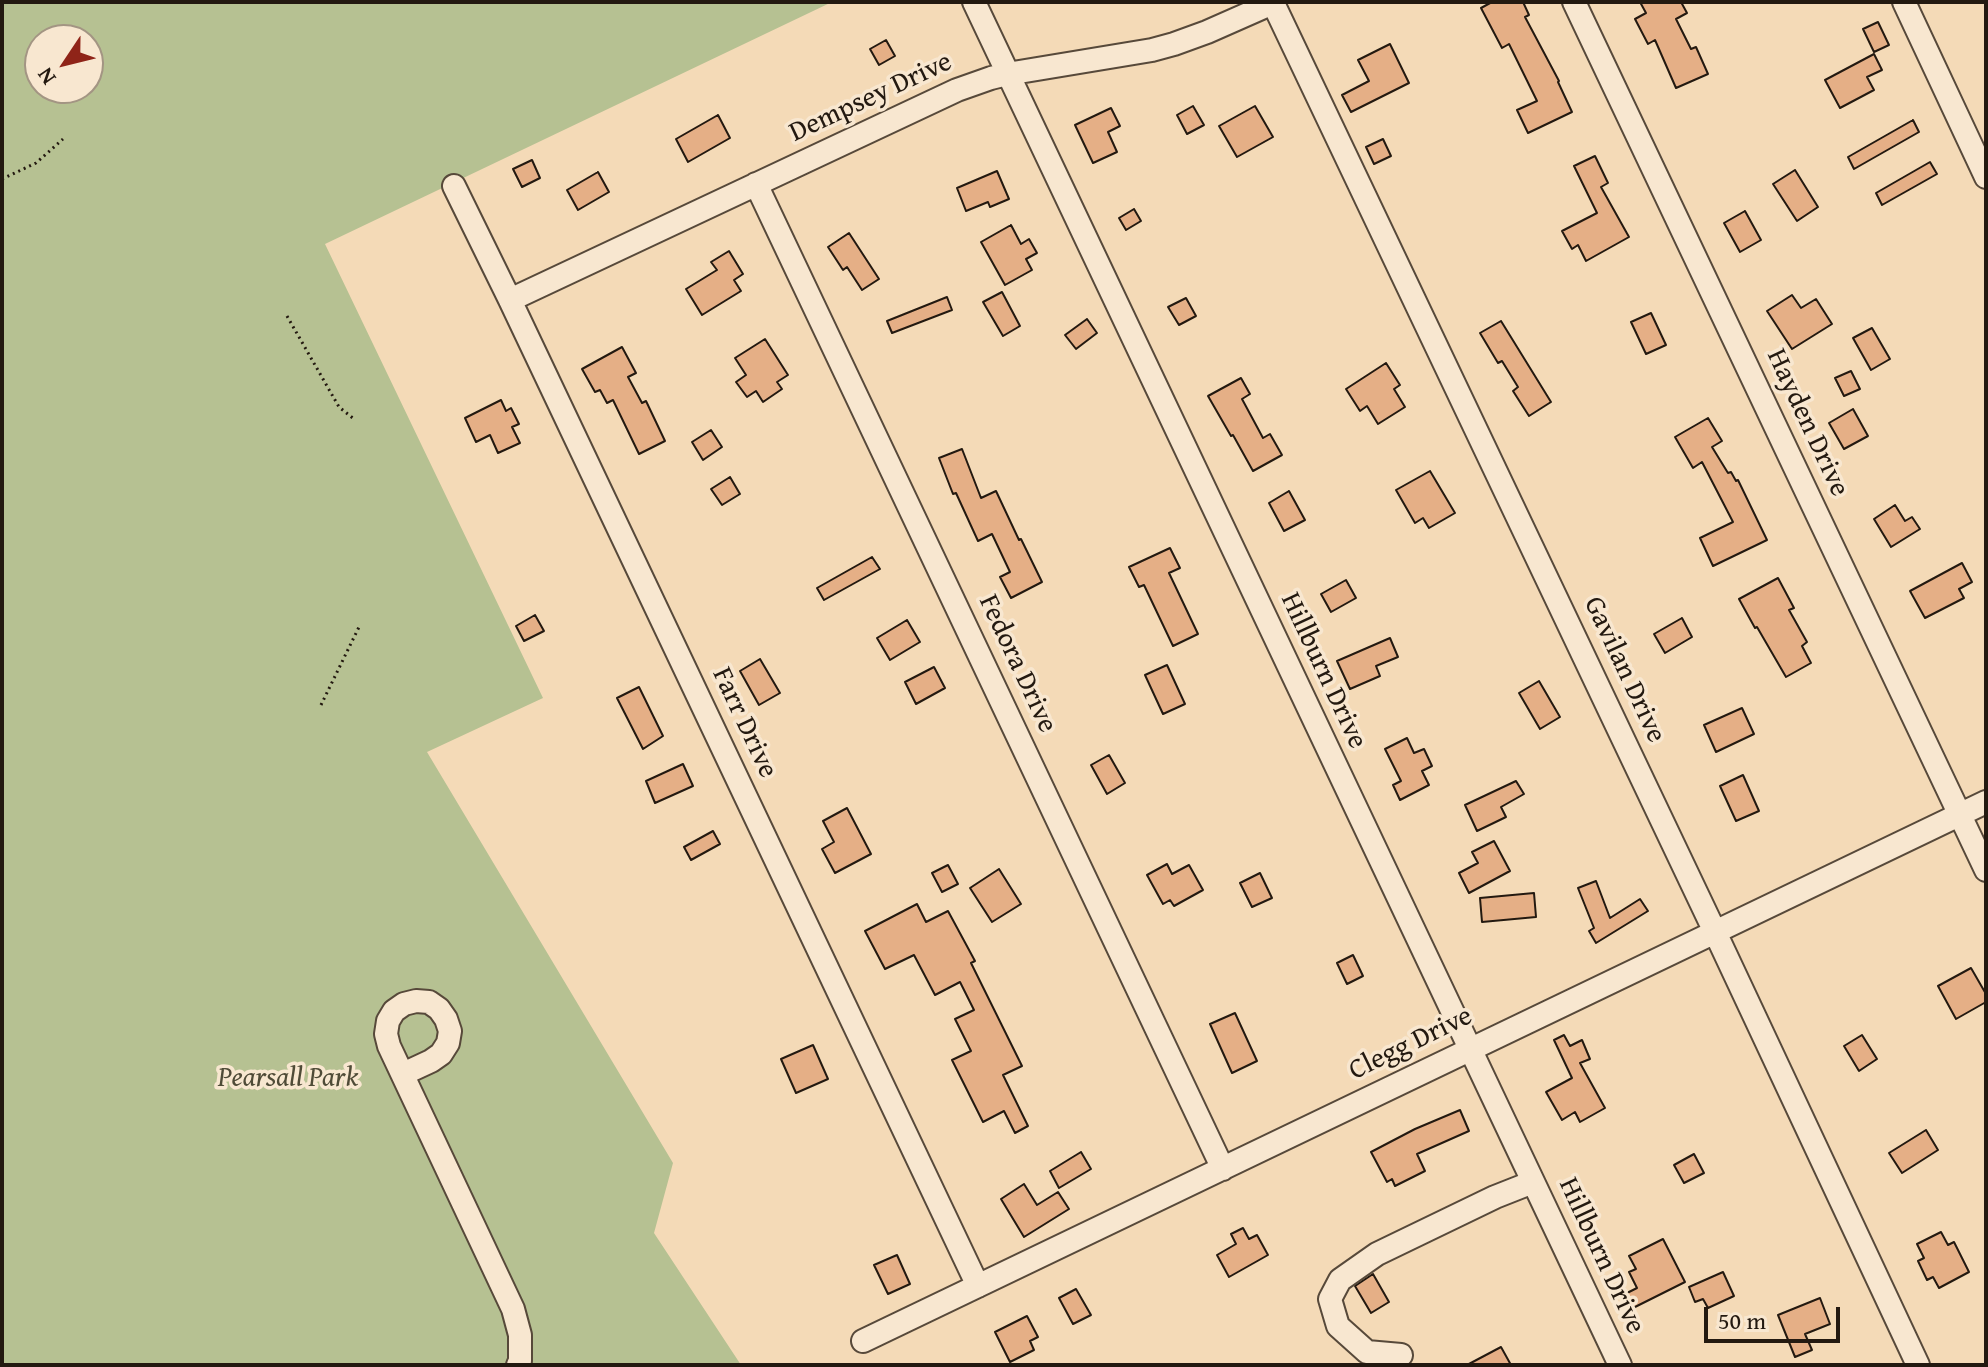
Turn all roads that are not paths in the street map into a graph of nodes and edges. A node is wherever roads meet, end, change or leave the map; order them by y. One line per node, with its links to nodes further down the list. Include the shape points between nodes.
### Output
1 (974, 2): 5 (street, Hillburn Drive)
2 (1274, 2): 5 (street, Dempsey Drive, via 1152,50); 13 (street, Gavilan Drive)
3 (1574, 2): 11 (street, Hayden Drive)
4 (1904, 2): 6 (street)
5 (1007, 74): 7 (street, Dempsey Drive, via 957,90); 14 (street, Hillburn Drive)
6 (1986, 177)
7 (756, 184): 9 (street, Dempsey Drive); 16 (street, Fedora Drive)
8 (454, 186): 9 (street, Farr Drive)
9 (510, 300): 18 (street, Farr Drive)
10 (1986, 802): 11 (street, Clegg Drive)
11 (1960, 815): 12 (street, Hayden Drive); 13 (street, Clegg Drive)
12 (1986, 870)
13 (1715, 932): 14 (street, Clegg Drive); 23 (street, Gavilan Drive)
14 (1470, 1049): 16 (street, Clegg Drive); 17 (street, Hillburn Drive)
15 (403, 1074): 21 (street, via 513,1309 520,1335)
16 (1223, 1169): 18 (street, Clegg Drive)
17 (1533, 1182): 20 (street, via 1377,1254 1340,1280 1330,1299 1338,1326 1367,1352); 22 (street, Hillburn Drive)
18 (978, 1286): 19 (street, Clegg Drive)
19 (863, 1341)
20 (1401, 1355)
21 (518, 1365)
22 (1620, 1365)
23 (1918, 1365)

